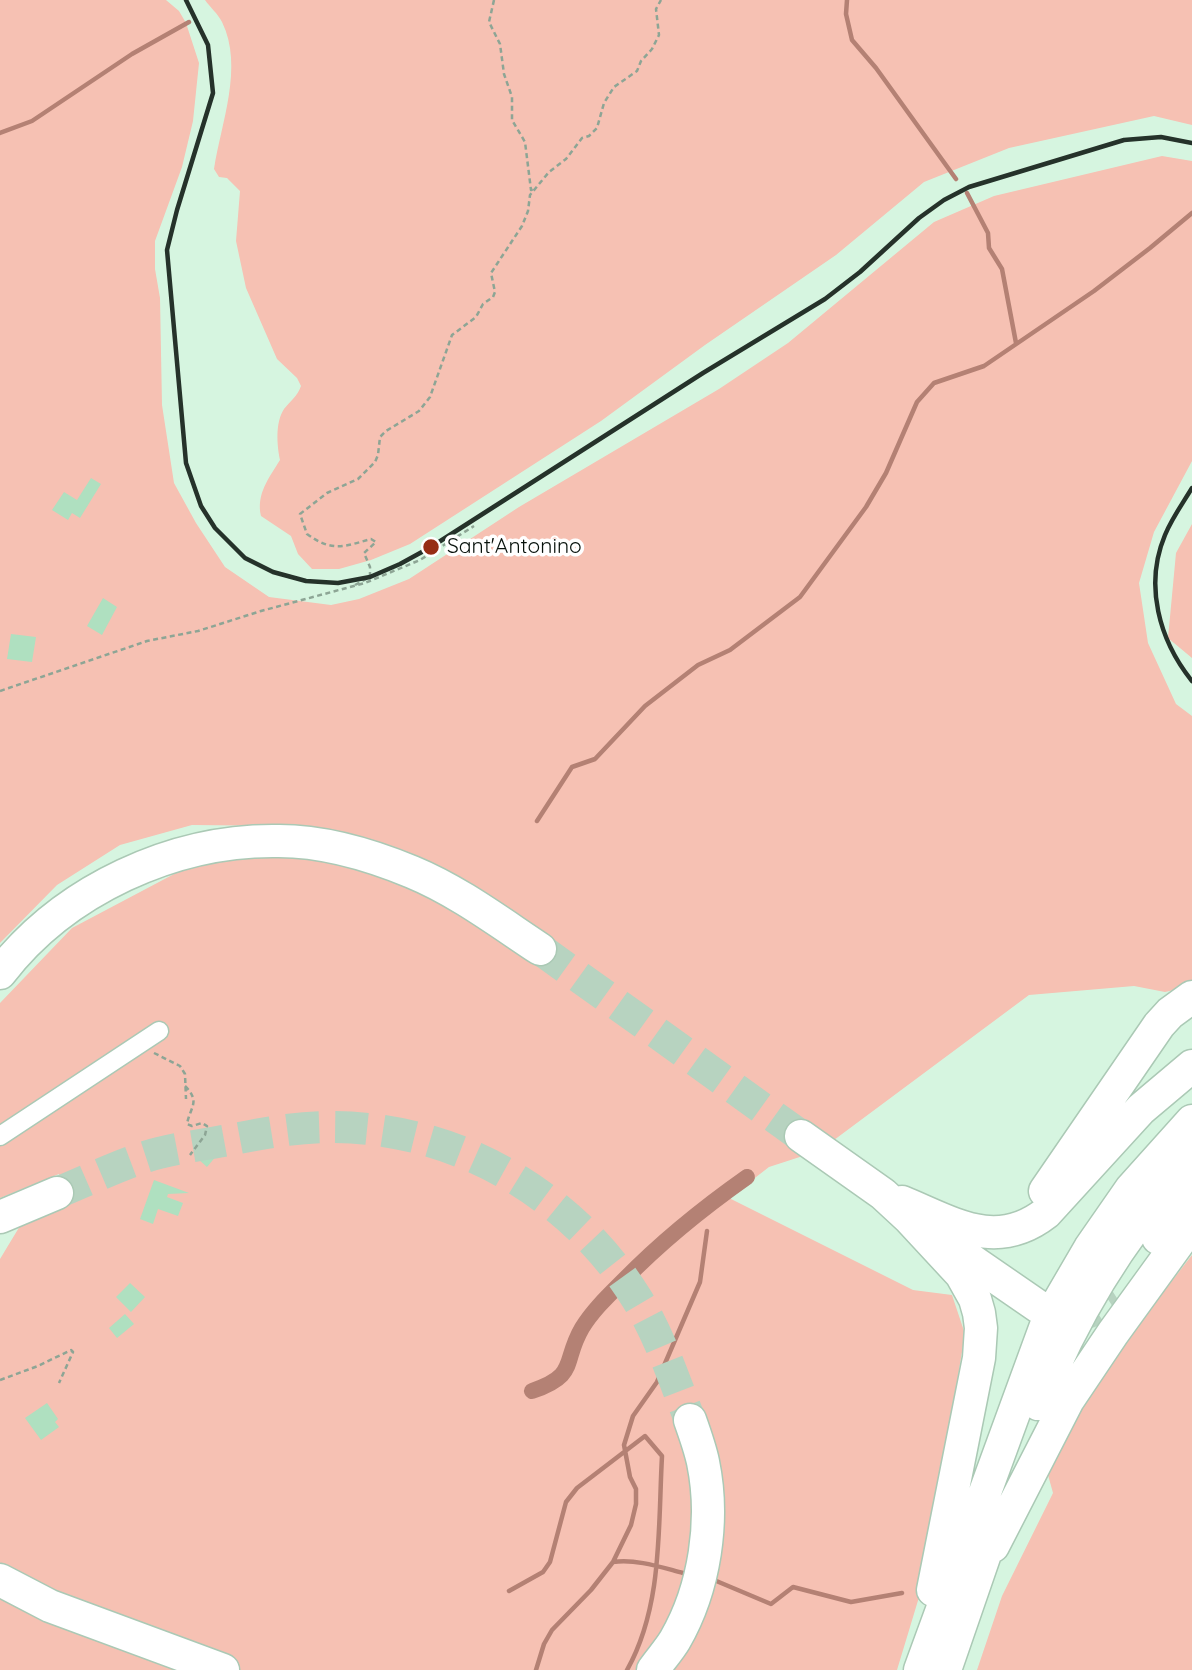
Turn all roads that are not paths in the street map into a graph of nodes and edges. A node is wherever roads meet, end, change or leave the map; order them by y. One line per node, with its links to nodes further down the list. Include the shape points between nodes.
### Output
1 (540, 949): 2 (highway, via 463,898 391,864 306,843 249,841 173,856 105,885 29,941)
2 (0, 973)
3 (1192, 997): 13 (highway, via 1159,1025 1035,1201 994,1221)
4 (159, 1031): 7 (street)
5 (1192, 1066): 13 (highway, via 1141,1109 1037,1220 1016,1230 992,1233)
6 (1192, 1121): 22 (highway, via 1131,1188 1048,1320)
7 (0, 1136)
8 (801, 1136): 13 (highway)
9 (1192, 1158): 19 (highway, via 1130,1232 1073,1327 1027,1432)
10 (57, 1194): 12 (highway)
11 (1192, 1194): 15 (highway)
12 (0, 1217)
13 (925, 1218): 16 (highway); 22 (highway, via 975,1299 981,1328)
14 (1192, 1224): 19 (highway, via 1068,1400)
15 (1115, 1295)
16 (1039, 1307)
17 (690, 1420): 21 (highway, via 706,1479 706,1540 684,1621)
18 (0, 1580): 20 (highway, via 50,1606)
19 (975, 1582): 23 (highway)
20 (223, 1670)
21 (653, 1670)
22 (920, 1670)
23 (945, 1670)

